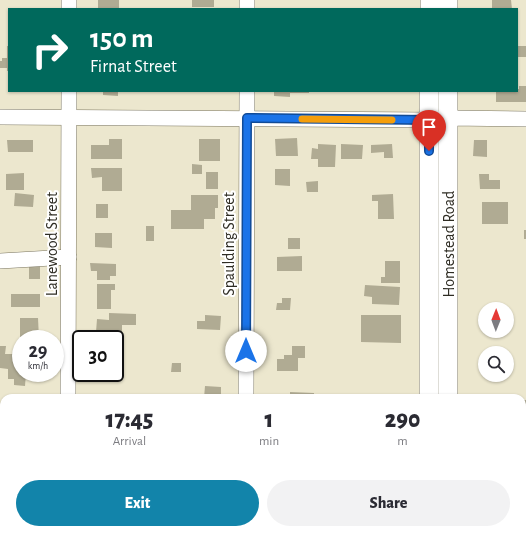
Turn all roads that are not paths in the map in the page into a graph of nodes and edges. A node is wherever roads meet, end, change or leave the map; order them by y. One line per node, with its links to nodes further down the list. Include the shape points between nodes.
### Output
1 (69, 92): 6 (street, Lanewood Street)
2 (247, 92): 7 (street, Spaulding Street)
3 (429, 92): 8 (main road, Homestead Road)
4 (448, 92): 8 (main road, Homestead Road)
5 (0, 117): 6 (street)
6 (69, 117): 7 (street); 10 (street, Lanewood Street)
7 (247, 118): 8 (street); 15 (street, Spaulding Street)
8 (438, 119): 9 (street); 12 (main road, Homestead Road); 13 (main road, Homestead Road)
9 (526, 119)
10 (69, 257): 11 (street); 14 (street, Lanewood Street)
11 (0, 261)
12 (448, 290): 13 (main road); 17 (main road, Homestead Road)
13 (429, 291): 16 (main road, Homestead Road)
14 (68, 394)
15 (246, 394)
16 (429, 394)
17 (448, 394)

